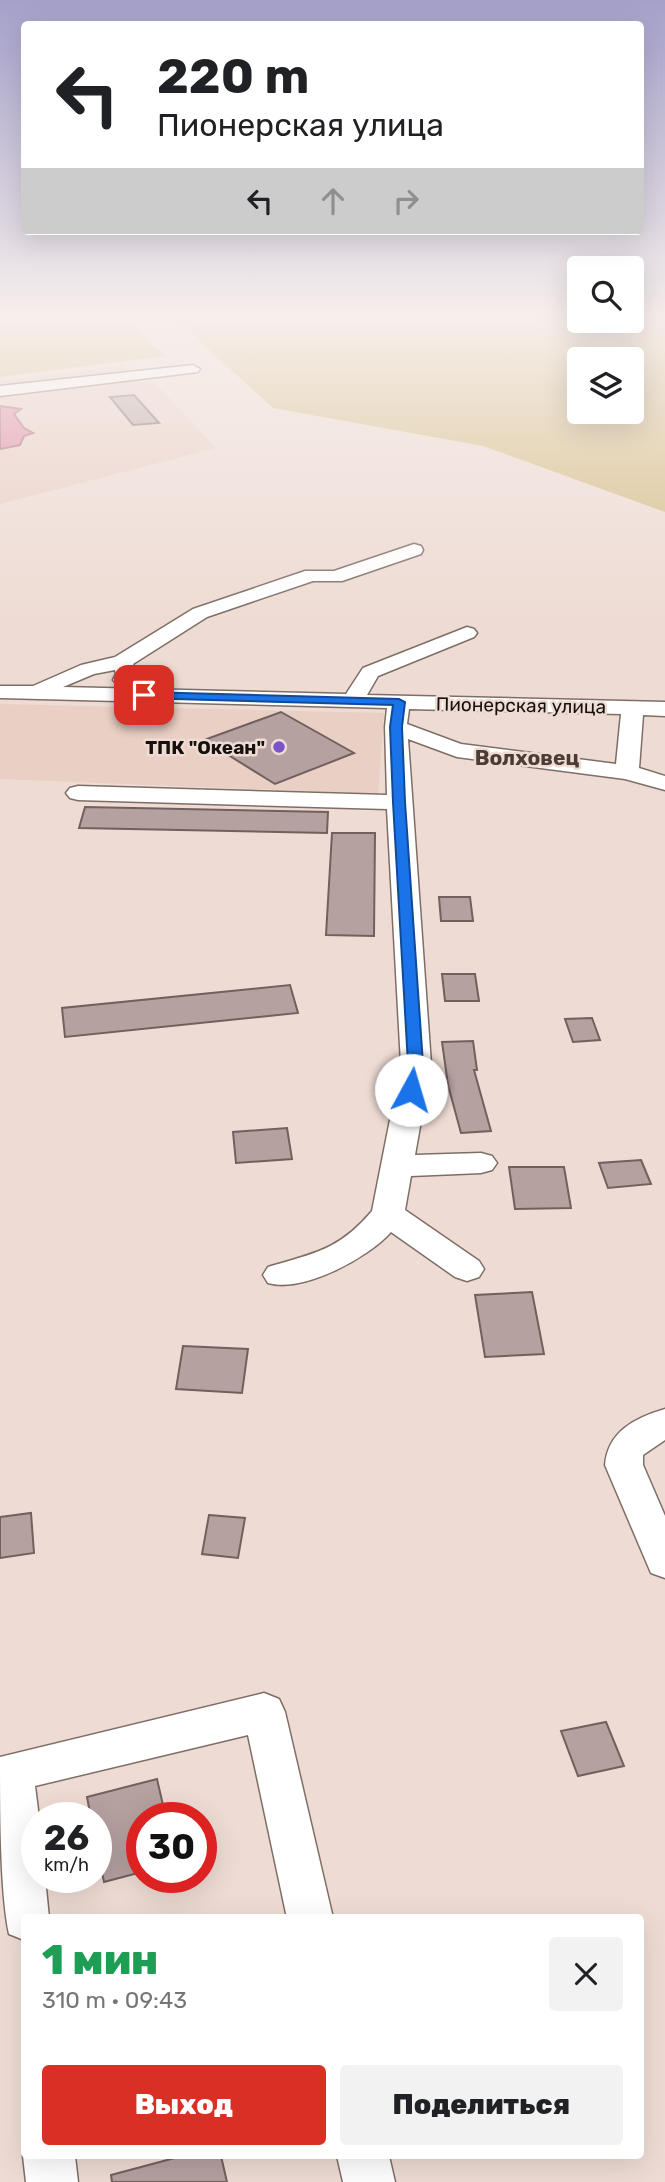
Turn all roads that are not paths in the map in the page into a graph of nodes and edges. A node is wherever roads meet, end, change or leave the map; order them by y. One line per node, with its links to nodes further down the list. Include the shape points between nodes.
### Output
1 (414, 550): 4 (street)
2 (290, 565): 3 (street)
3 (312, 575): 4 (street); 7 (street, via 200,613)
4 (335, 578): 5 (street)
5 (361, 589)
6 (467, 633): 11 (street, via 370,672)
7 (122, 662): 9 (street, via 89,669); 10 (street, via 127,674)
8 (0, 692): 9 (street, Пионерская улица)
9 (33, 692): 10 (street, Пионерская улица)
10 (117, 695): 11 (street, Пионерская улица)
11 (353, 701): 14 (street, Пионерская улица)
12 (633, 708): 13 (street, Пионерская улица); 14 (street, Пионерская улица); 15 (street)
13 (665, 709)
14 (397, 715): 15 (street, via 457,750); 18 (street)
15 (627, 772): 16 (street)
16 (665, 783)
17 (78, 793): 18 (street)
18 (399, 802): 20 (street, via 415,1064)
19 (481, 1163): 20 (street)
20 (398, 1166): 21 (street)
21 (388, 1214): 22 (street); 23 (street, via 369,1236 334,1260)
22 (467, 1269)
23 (280, 1275)
24 (665, 1423): 25 (street, via 625,1449 624,1465)
25 (665, 1562)
26 (26, 1914): 27 (street, via 12,1772 264,1712)
27 (309, 1914)
28 (49, 2159): 30 (street)
29 (364, 2159): 31 (street)
30 (52, 2182)
31 (369, 2182)

